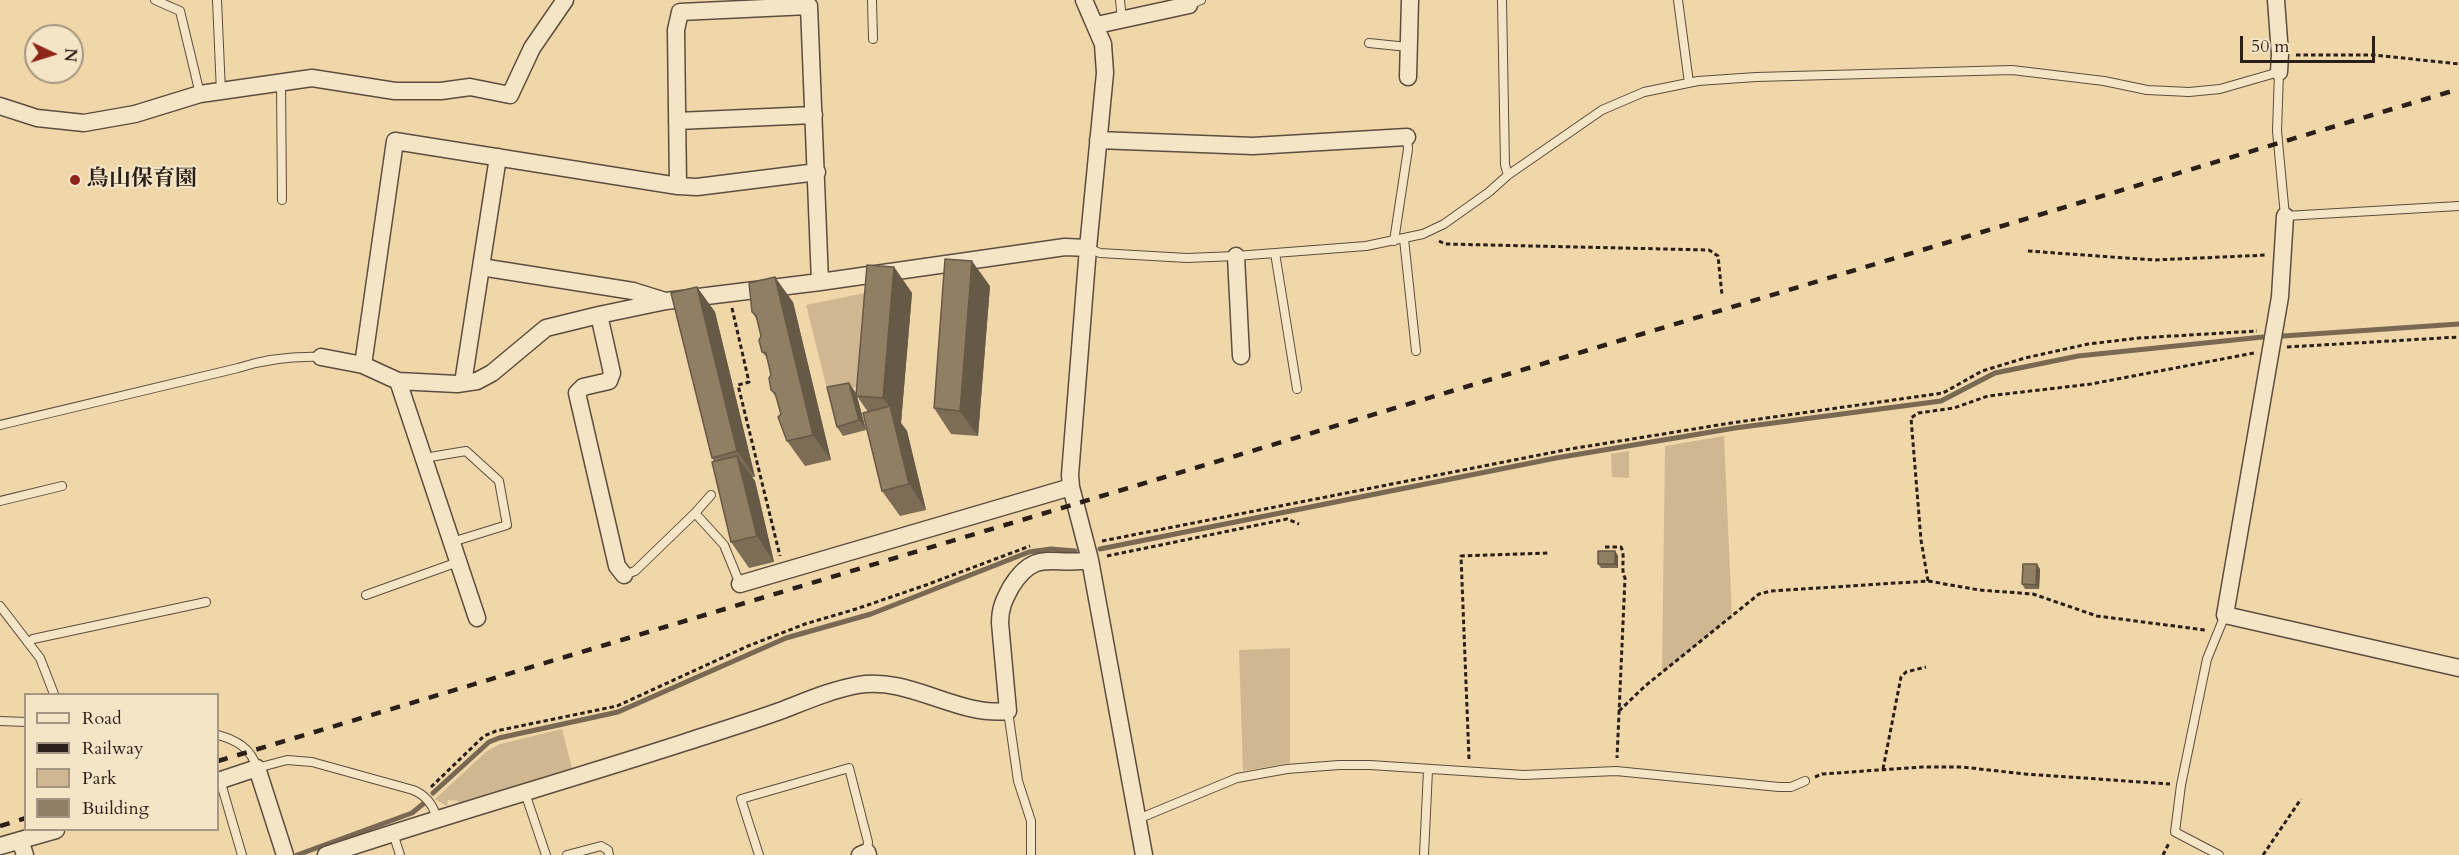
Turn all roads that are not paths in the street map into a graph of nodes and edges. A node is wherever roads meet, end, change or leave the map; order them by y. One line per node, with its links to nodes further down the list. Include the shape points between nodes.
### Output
1 (155, 0): 22 (lane, via 180,11)
2 (217, 0): 21 (lane)
3 (565, 0): 19 (street, via 532,48 510,94 470,87 394,91 312,78)
4 (872, 0): 14 (lane)
5 (1084, 0): 13 (street)
6 (1120, 0): 12 (lane)
7 (1410, 0): 16 (street)
8 (1502, 0): 30 (lane)
9 (1678, 0): 20 (lane)
10 (2276, 0): 17 (street)
11 (1195, 2): 12 (street)
12 (1122, 20): 13 (street)
13 (1097, 25): 27 (street, via 1105,58)
14 (873, 39)
15 (1369, 43): 16 (lane)
16 (1408, 47): 18 (street)
17 (2279, 72): 20 (lane, via 2220,89 2189,92 2147,90 2012,70 1756,77); 34 (lane, via 2277,131)
18 (1408, 77)
19 (281, 83): 21 (street); 32 (lane)
20 (1689, 83): 30 (lane, via 1644,92 1602,110)
21 (221, 92): 22 (street)
22 (200, 93): 23 (street, via 135,114 84,123 37,118)
23 (0, 106)
24 (814, 115): 25 (street); 25 (street, via 809,6 680,12 676,30); 29 (street)
25 (677, 121): 31 (street)
26 (1407, 137): 27 (street, via 1253,146); 36 (lane)
27 (1098, 140): 37 (street)
28 (498, 157): 31 (street); 40 (street); 47 (street, via 395,141)
29 (817, 172): 31 (street); 41 (street)
30 (1508, 175): 35 (lane, via 1461,212 1431,230)
31 (678, 186)
32 (282, 200)
33 (2459, 206): 34 (lane)
34 (2285, 216): 66 (street, via 2274,330)
35 (1404, 238): 36 (lane); 44 (lane)
36 (1394, 242): 38 (lane)
37 (1088, 248): 39 (lane, via 1100,253 1187,258); 41 (street, via 1065,247); 54 (street)
38 (1275, 253): 39 (lane); 50 (lane)
39 (1236, 256): 45 (street)
40 (481, 267): 42 (street, via 633,291); 49 (street)
41 (820, 282): 42 (street)
42 (666, 301): 43 (street)
43 (599, 315): 49 (street, via 546,328 492,373); 61 (street, via 612,373 609,381 583,387 578,393 617,566)
44 (1416, 351)
45 (1241, 356)
46 (321, 357): 47 (street); 51 (lane, via 288,356 260,361)
47 (363, 365): 48 (street)
48 (398, 381): 49 (street); 52 (street)
49 (463, 383)
50 (1296, 389)
51 (0, 425)
52 (424, 459): 58 (street); 58 (lane, via 466,451 499,481 507,525)
53 (62, 486): 56 (lane)
54 (1071, 487): 59 (street); 62 (street)
55 (711, 495): 57 (lane)
56 (0, 501)
57 (695, 513): 61 (lane, via 635,571); 62 (lane, via 724,545)
58 (452, 542): 60 (street)
59 (1088, 552): 71 (street, via 1074,563 1036,562 1020,574 1004,599 1000,623); 81 (street)
60 (458, 562): 63 (lane); 67 (street)
61 (624, 575)
62 (740, 584)
63 (366, 595)
64 (206, 602): 68 (lane)
65 (0, 606): 68 (lane)
66 (2225, 615): 69 (street); 98 (lane, via 2207,659 2175,832)
67 (477, 618)
68 (28, 643): 70 (lane, via 44,665)
69 (2459, 668)
70 (54, 693)
71 (1008, 711): 79 (street, via 996,713 891,686 860,684); 95 (lane, via 1018,781 1031,821)
72 (0, 721): 73 (lane)
73 (24, 722)
74 (219, 735): 75 (lane, via 240,743)
75 (257, 768): 77 (street); 80 (lane, via 287,760 312,762 413,790 431,804); 88 (street)
76 (1428, 770): 78 (lane, via 1524,776 1616,771 1779,788); 81 (lane, via 1338,765 1263,772 1237,778); 97 (lane)
77 (219, 780): 87 (lane)
78 (1805, 781)
79 (525, 793): 80 (street); 91 (lane)
80 (436, 818): 83 (street)
81 (1138, 819): 96 (street)
82 (54, 831): 85 (street)
83 (393, 833): 89 (street); 90 (lane)
84 (0, 846): 85 (street)
85 (22, 848)
86 (865, 854): 94 (lane, via 867,842 849,768 741,799)
87 (242, 855)
88 (285, 855)
89 (326, 855)
90 (400, 855)
91 (546, 855)
92 (567, 855): 93 (lane, via 602,846)
93 (609, 855)
94 (759, 855)
95 (1031, 855)
96 (1144, 855)
97 (1424, 855)
98 (2219, 855)

